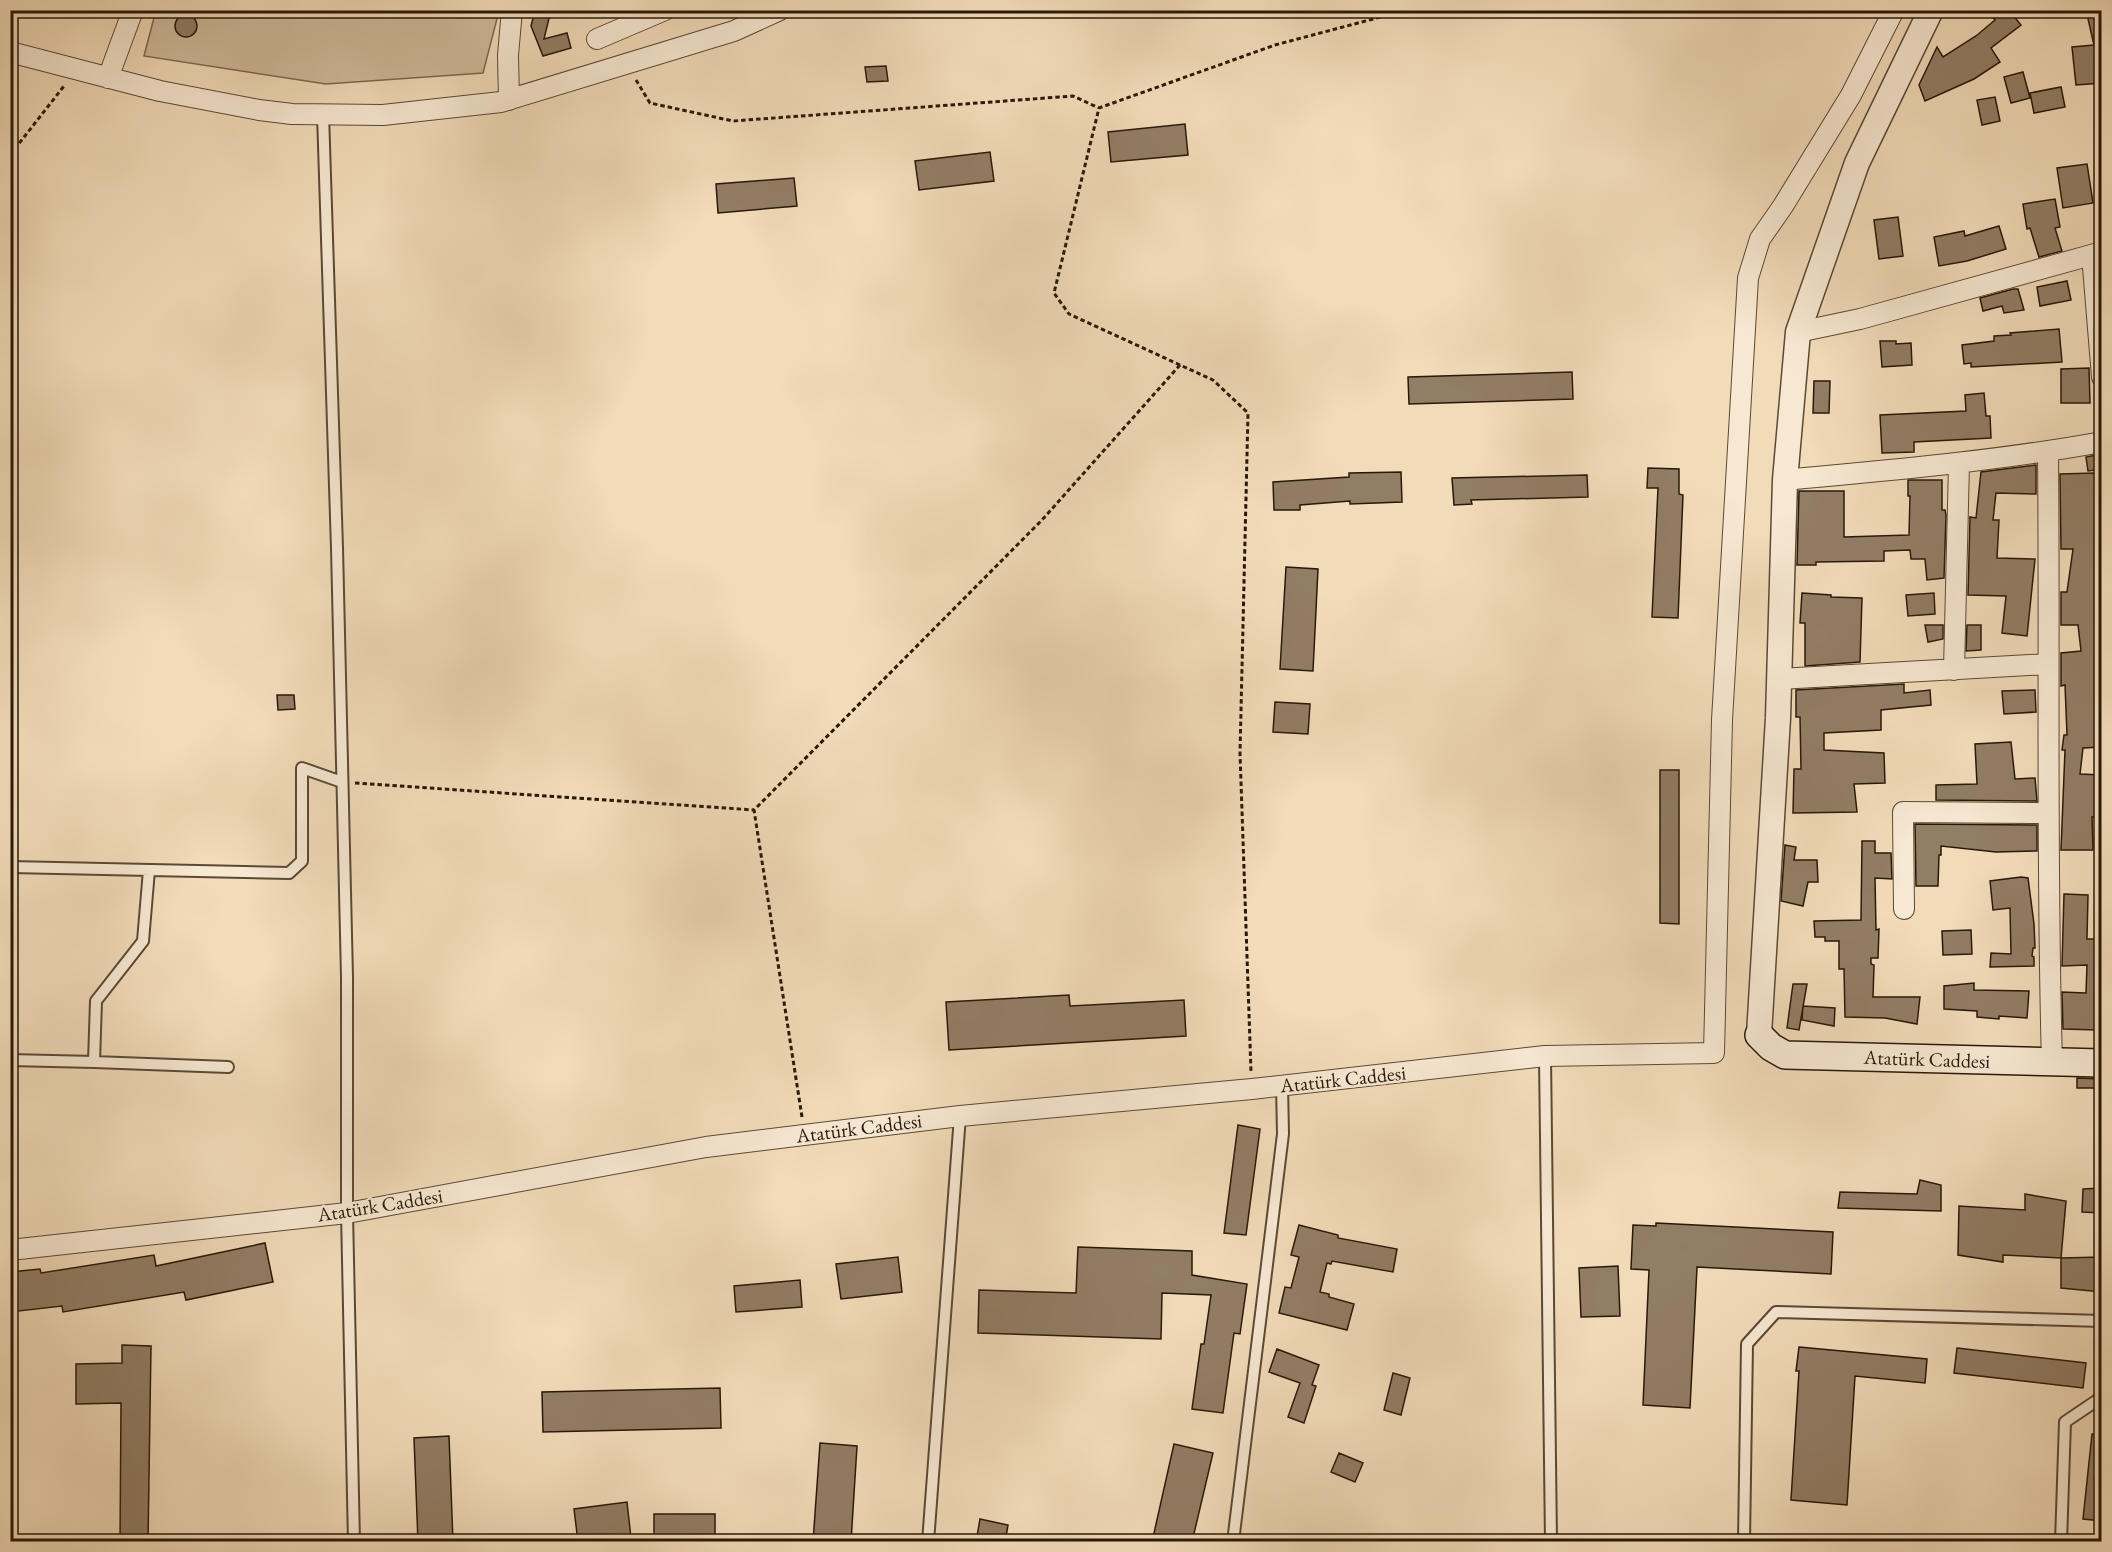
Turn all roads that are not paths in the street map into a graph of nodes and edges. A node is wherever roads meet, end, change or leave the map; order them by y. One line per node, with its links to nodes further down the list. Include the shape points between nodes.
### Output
1 (133, 10): 9 (street)
2 (512, 10): 10 (street)
3 (665, 10): 7 (street)
4 (780, 10): 10 (street, via 734,31)
5 (1894, 10): 28 (street, Atatürk Caddesi, via 1851,95 1760,238 1748,278 1722,720 1713,1053)
6 (1931, 10): 13 (street, via 1857,163)
7 (597, 39)
8 (10, 52): 9 (street)
9 (108, 78): 11 (street, via 259,110)
10 (509, 100): 11 (street, via 383,115)
11 (323, 114): 22 (lane)
12 (2097, 253): 13 (street, via 1860,319); 14 (street)
13 (1798, 332): 18 (street)
14 (2102, 378)
15 (2102, 442): 16 (street)
16 (2048, 452): 17 (street); 19 (street)
17 (1959, 464): 18 (street); 20 (street)
18 (1785, 480): 21 (street)
19 (2048, 664): 20 (street); 23 (street)
20 (1954, 670): 21 (street)
21 (1779, 679): 27 (street)
22 (342, 783): 25 (lane, via 302,768 302,861 289,873); 36 (lane)
23 (2048, 813): 26 (street, via 1903,812); 31 (street)
24 (10, 867): 25 (lane)
25 (149, 870): 30 (lane, via 143,941 96,1001)
26 (1904, 909)
27 (1759, 1035): 31 (main road, Atatürk Caddesi, via 1785,1055)
28 (1545, 1056): 34 (street, Atatürk Caddesi); 43 (lane)
29 (10, 1060): 30 (lane)
30 (94, 1062): 33 (lane)
31 (2052, 1062): 32 (main road, Atatürk Caddesi)
32 (2102, 1063)
33 (228, 1067)
34 (1282, 1085): 35 (street, Atatürk Caddesi); 42 (lane, via 1282,1134)
35 (960, 1116): 36 (street, Atatürk Caddesi, via 706,1147); 41 (lane)
36 (347, 1213): 37 (street, Atatürk Caddesi); 40 (lane)
37 (10, 1250)
38 (2102, 1321): 44 (lane, via 1776,1312 1747,1344)
39 (2102, 1397): 45 (lane, via 2065,1422)
40 (354, 1542)
41 (928, 1542)
42 (1233, 1542)
43 (1551, 1542)
44 (1744, 1542)
45 (2061, 1542)

